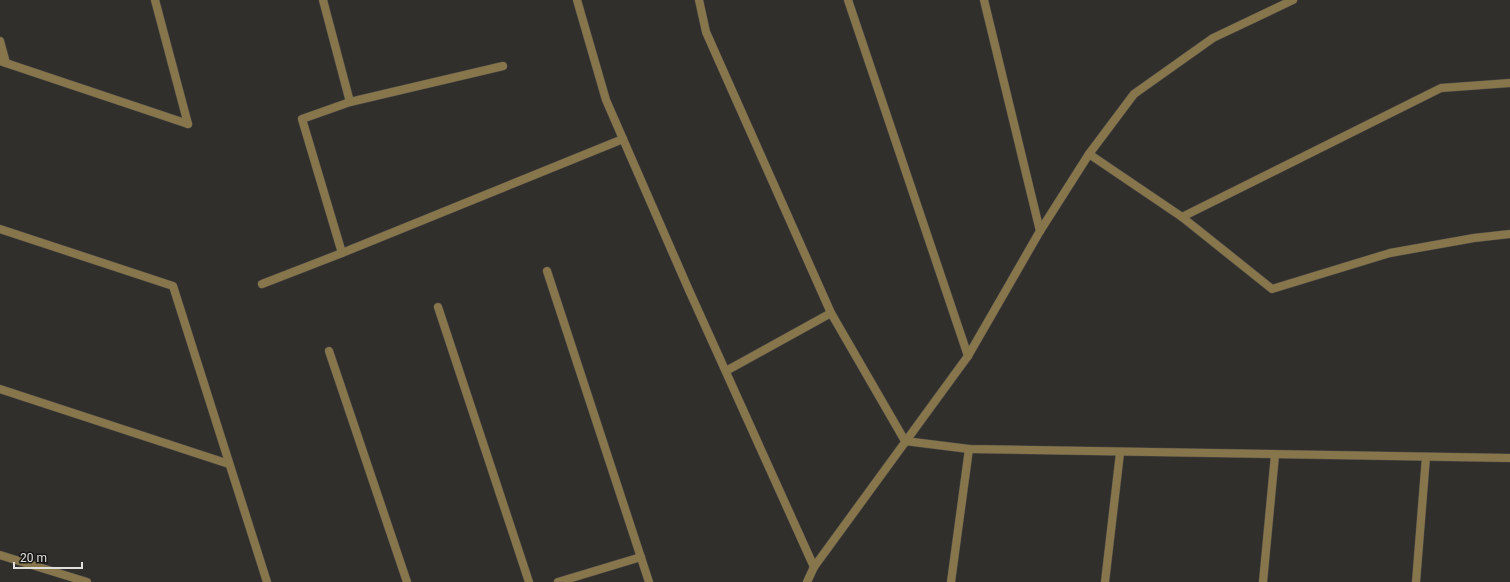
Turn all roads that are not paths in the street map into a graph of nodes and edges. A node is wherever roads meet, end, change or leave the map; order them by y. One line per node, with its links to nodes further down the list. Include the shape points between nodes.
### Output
1 (155, 0): 9 (street, via 188,124)
2 (323, 0): 12 (street)
3 (577, 0): 13 (street, via 606,100)
4 (699, 0): 23 (street, via 706,32)
5 (848, 0): 25 (street)
6 (984, 0): 17 (street)
7 (1293, 0): 14 (street, via 1213,38 1134,94)
8 (0, 41): 9 (street)
9 (3, 62)
10 (503, 66): 12 (street)
11 (1510, 83): 15 (street, via 1441,88)
12 (350, 102): 19 (street, via 302,119)
13 (623, 139): 19 (street); 26 (street)
14 (1089, 154): 15 (street); 17 (street)
15 (1182, 217): 18 (street, via 1272,289 1390,253)
16 (0, 229): 34 (street, via 173,286)
17 (1040, 231): 25 (street)
18 (1510, 234)
19 (342, 253): 21 (street)
20 (547, 270): 36 (street)
21 (262, 284)
22 (438, 307): 41 (street)
23 (831, 313): 26 (street); 28 (street)
24 (329, 351): 40 (street)
25 (968, 356): 28 (street)
26 (726, 371): 37 (street)
27 (0, 389): 34 (street)
28 (905, 441): 29 (street); 37 (street)
29 (969, 449): 30 (street); 45 (street)
30 (1120, 453): 31 (street); 46 (street)
31 (1275, 455): 32 (street); 47 (street)
32 (1426, 457): 33 (street); 48 (street)
33 (1510, 458)
34 (229, 464): 39 (street)
35 (0, 555): 38 (street)
36 (641, 557): 42 (street); 43 (street)
37 (814, 567): 44 (street)
38 (87, 582)
39 (267, 582)
40 (407, 582)
41 (529, 582)
42 (558, 582)
43 (649, 582)
44 (807, 582)
45 (951, 582)
46 (1105, 582)
47 (1263, 582)
48 (1416, 582)

